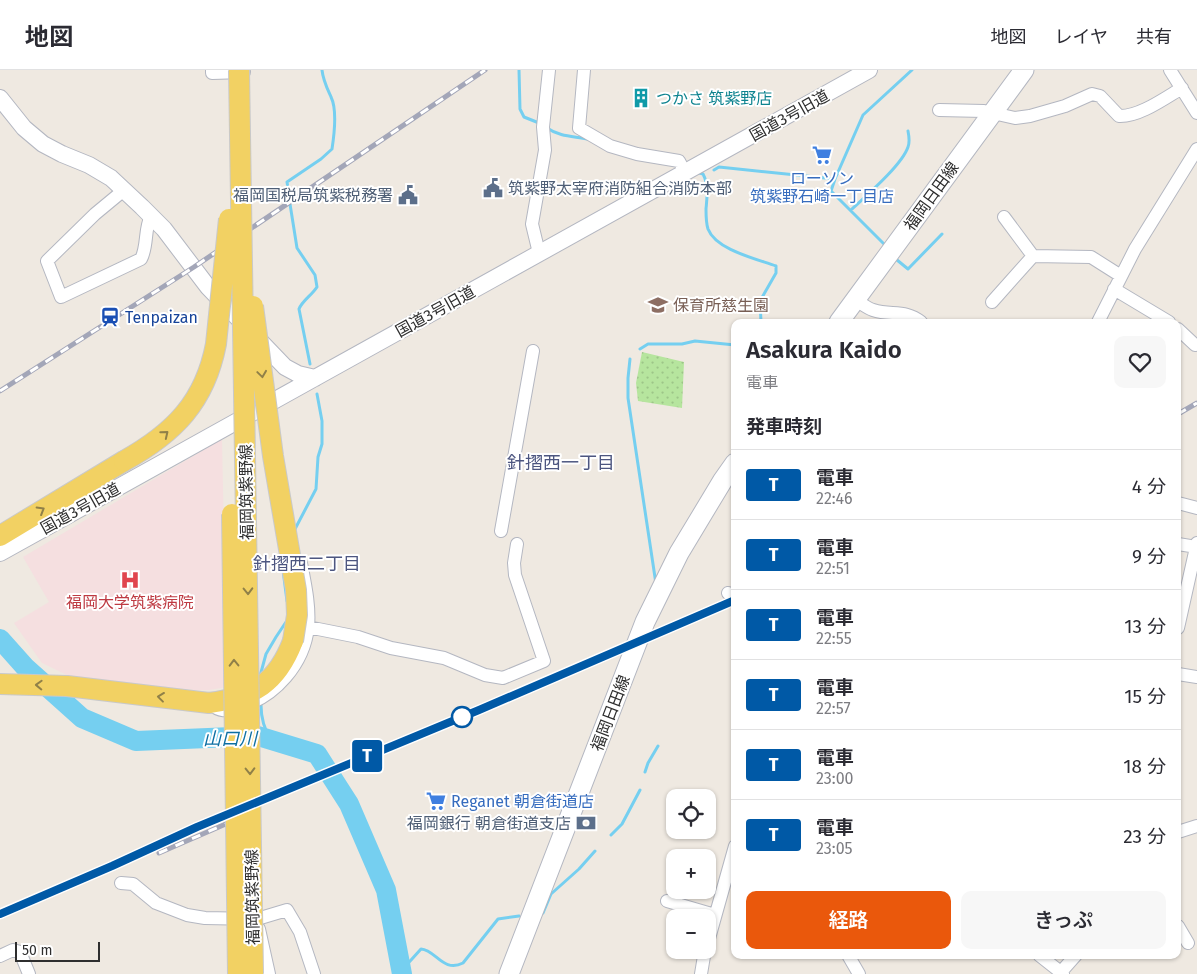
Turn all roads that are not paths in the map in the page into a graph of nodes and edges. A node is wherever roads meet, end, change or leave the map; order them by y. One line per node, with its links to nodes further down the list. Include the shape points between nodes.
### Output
1 (212, 70): 4 (street, via 212,73)
2 (226, 70): 21 (main road, 福岡筑紫野線)
3 (239, 70): 16 (main road, 福岡筑紫野線, bridge)
4 (248, 70)
5 (549, 70): 22 (street, via 543,127 545,150 532,224)
6 (584, 70): 17 (street, via 579,128 610,146 679,160)
7 (869, 70): 17 (street, 国道3号旧道)
8 (1024, 70): 14 (main road, 福岡日田線)
9 (1170, 70): 10 (street)
10 (1182, 88): 13 (street); 14 (street, via 1146,109 1124,116 1119,116 1100,96 1092,94 1066,106 1030,116 1015,118)
11 (0, 98): 18 (street, via 24,128 43,144 89,165)
12 (939, 110): 14 (street)
13 (1197, 113)
14 (992, 114): 26 (main road, 福岡日田線)
15 (1197, 149): 24 (street)
16 (240, 169): 51 (main road, one-way to 51, bridge, via 259,348 296,590 297,615 287,657 271,679 255,691); 70 (main road, 福岡筑紫野線, one-way to 70, bridge)
17 (685, 172): 22 (street, 国道3号旧道)
18 (124, 190): 19 (street); 19 (street, via 48,261 61,297 141,259 146,224)
19 (151, 216): 35 (street, via 208,286 284,367)
20 (1004, 217): 23 (street)
21 (228, 219): 41 (main road, one-way to 21, bridge, via 124,461 182,419 197,396 213,359); 69 (main road, 福岡筑紫野線, one-way to 21, bridge)
22 (540, 253): 35 (street, 国道3号旧道)
23 (1033, 256): 24 (street, via 1091,257); 27 (street)
24 (1121, 276): 25 (street)
25 (1114, 289): 30 (street); 31 (street)
26 (856, 300): 28 (main road, 福岡日田線); 29 (street, via 871,310 905,313)
27 (992, 302)
28 (841, 319)
29 (917, 319)
30 (1099, 319)
31 (1165, 319)
32 (1181, 333): 33 (street)
33 (1192, 347)
34 (533, 351): 40 (street)
35 (315, 378): 36 (street, 国道3号旧道)
36 (272, 402): 45 (street, 国道3号旧道); 47 (street, via 290,518 305,584)
37 (731, 469): 73 (main road, 福岡日田線, via 679,553 645,622)
38 (1181, 504): 39 (street)
39 (1197, 508)
40 (501, 531)
41 (0, 536)
42 (517, 544): 47 (street, via 516,575 544,661 503,678 485,675 444,658)
43 (1181, 544): 44 (street)
44 (1197, 546): 46 (street)
45 (0, 553)
46 (1181, 602)
47 (308, 627): 51 (street, via 304,646 294,666 269,693 254,703 226,711)
48 (1181, 676): 49 (street)
49 (1197, 677)
50 (4, 684): 51 (main road, one-way to 50, via 67,686)
51 (209, 703)
52 (1197, 826): 53 (street)
53 (1181, 831)
54 (731, 871): 58 (street)
55 (121, 883): 59 (street, via 133,884 156,903 187,915)
56 (667, 901): 57 (street)
57 (694, 909)
58 (716, 912)
59 (257, 919): 71 (street); 72 (street, via 287,910 300,932)
60 (1181, 931): 61 (street)
61 (1188, 943)
62 (0, 956): 68 (street, via 13,950 20,952)
63 (704, 959): 74 (street)
64 (850, 959): 75 (street)
65 (1043, 959): 67 (street)
66 (1073, 959): 67 (street)
67 (1062, 973)
68 (29, 974)
69 (238, 974)
70 (253, 974)
71 (269, 974)
72 (314, 974)
73 (509, 974)
74 (701, 974)
75 (859, 974)

